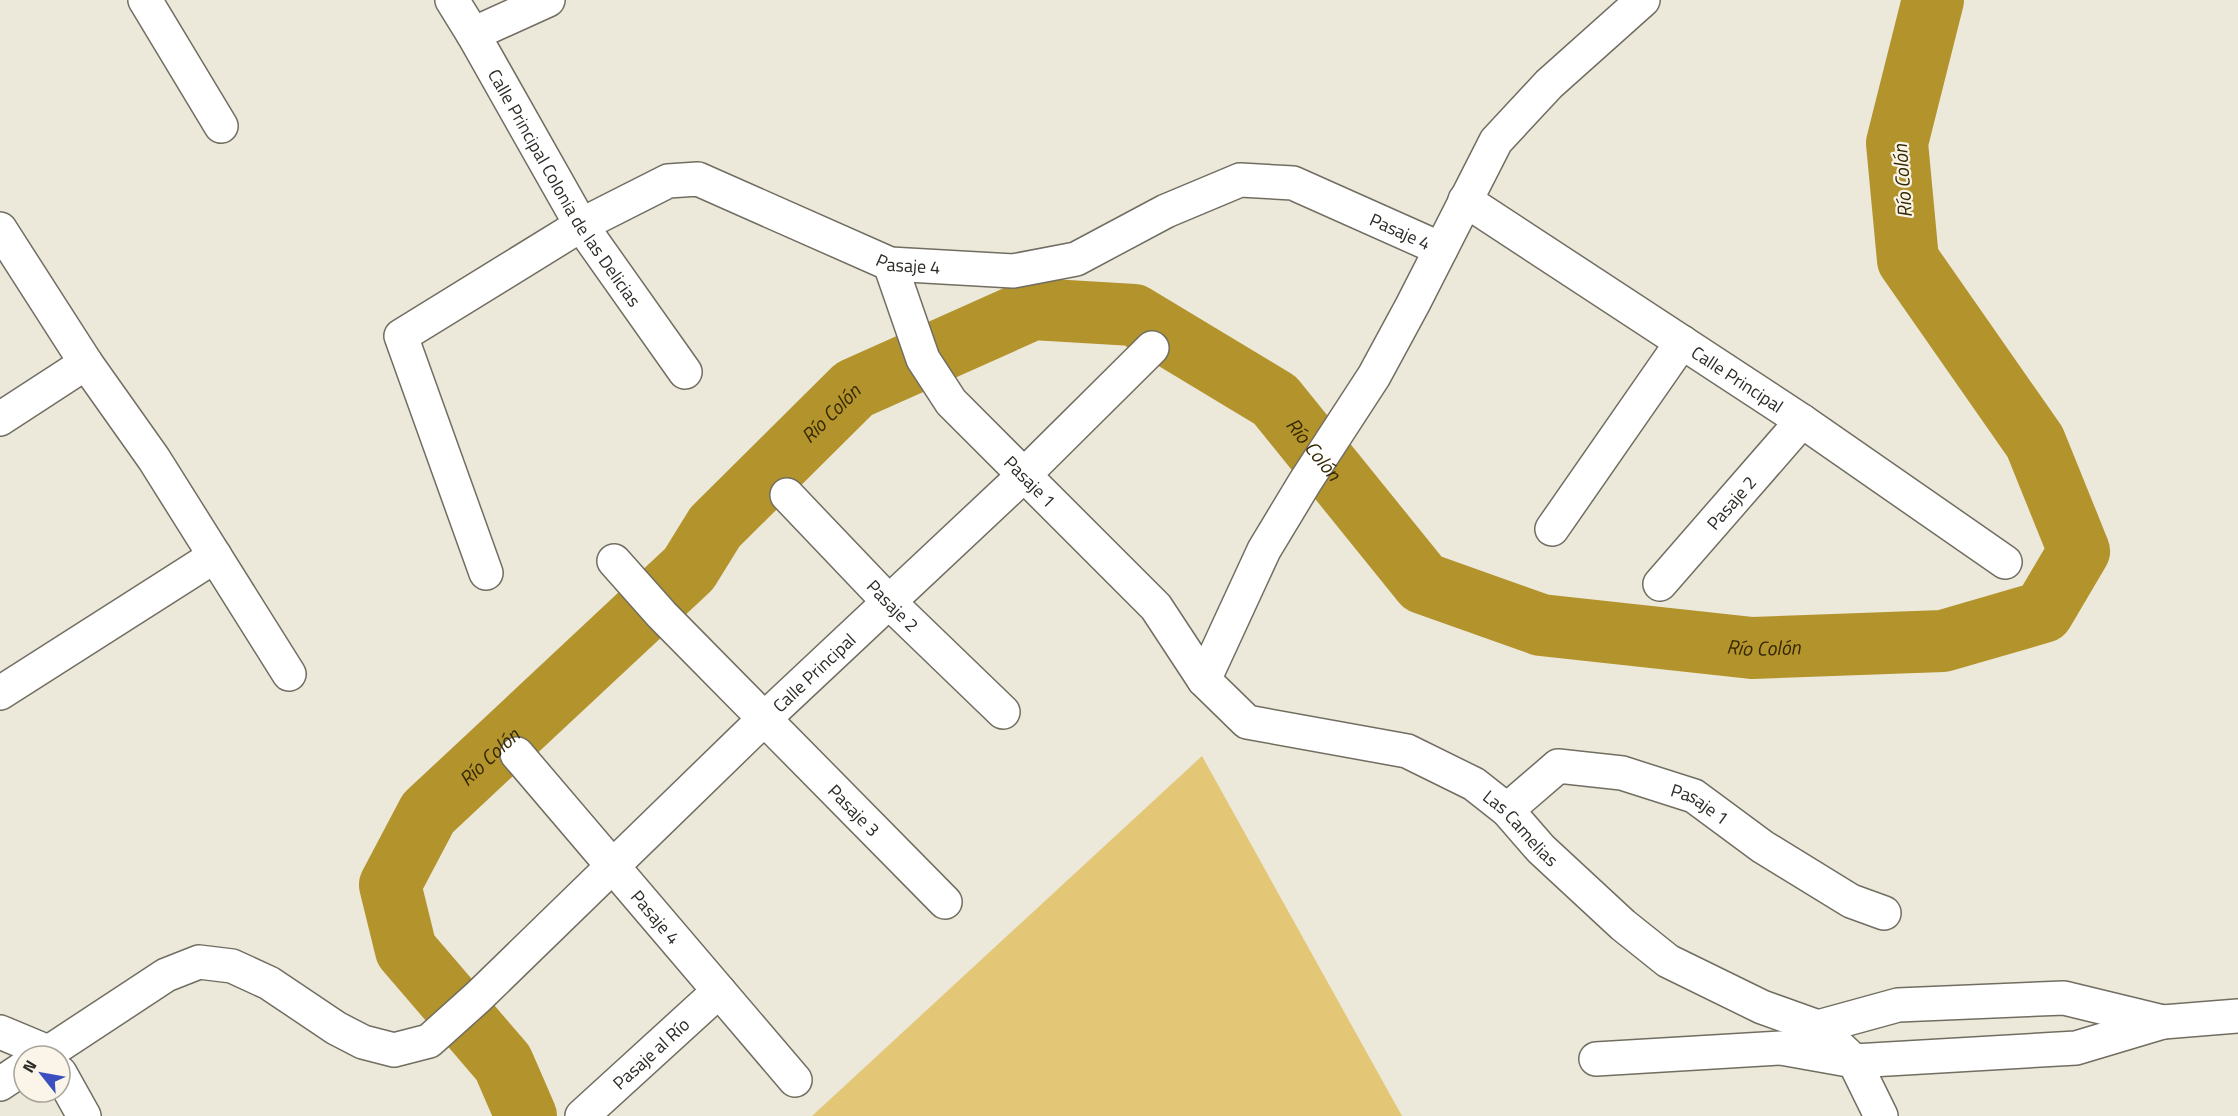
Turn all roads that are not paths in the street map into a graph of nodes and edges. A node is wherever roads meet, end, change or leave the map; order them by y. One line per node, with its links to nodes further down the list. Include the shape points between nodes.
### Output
1 (145, 0): 6 (street)
2 (452, 0): 5 (street, Calle Principal Colonia de las Delicias)
3 (548, 0): 5 (street)
4 (1643, 0): 7 (street, via 1549,84 1496,141)
5 (473, 34): 8 (street, Calle Principal Colonia de las Delicias)
6 (221, 126)
7 (1465, 200): 10 (street); 12 (street, Calle Principal)
8 (581, 225): 11 (street, Pasaje 4, via 668,181 698,179); 15 (street, Calle Principal Colonia de las Delicias); 24 (street, Pasaje 4, via 401,336)
9 (0, 229): 14 (street)
10 (1441, 249): 11 (street, Pasaje 4, via 1293,183 1240,180 1166,211 1076,259 1013,271); 28 (street, via 1374,376 1264,550)
11 (890, 264): 18 (street, Pasaje 1, via 922,359 951,402)
12 (1682, 342): 17 (street, Calle Principal); 20 (street)
13 (1152, 348): 18 (street, Calle Principal)
14 (86, 363): 16 (street); 21 (street, via 154,459)
15 (685, 372)
16 (0, 419)
17 (1802, 421): 23 (street, Calle Principal); 25 (street, Pasaje 2)
18 (1023, 476): 26 (street, Calle Principal); 28 (street, Pasaje 1, via 1156,607)
19 (787, 495): 26 (street, Pasaje 2)
20 (1552, 529)
21 (215, 556): 27 (street); 29 (street)
22 (614, 561): 31 (street, Pasaje 3)
23 (2005, 562)
24 (486, 573)
25 (1660, 584)
26 (890, 603): 30 (street, Pasaje 2); 31 (street, Calle Principal)
27 (289, 674)
28 (1204, 680): 33 (street, Las Camelias, via 1247,722 1407,751 1474,784)
29 (0, 693)
30 (1004, 712)
31 (764, 719): 34 (street, Calle Principal); 35 (street, Pasaje 3)
32 (517, 754): 34 (street, Pasaje 4)
33 (1507, 810): 36 (street, Pasaje 1, via 1558,766 1622,773 1694,796 1763,847 1851,901); 40 (street, Las Camelias, via 1549,857 1668,961 1762,1007)
34 (612, 866): 37 (street, Pasaje 4); 43 (street, Calle Principal, via 429,1041 394,1050 363,1042 269,983 232,966 199,962 166,975)
35 (945, 902)
36 (1884, 913)
37 (719, 991): 46 (street, Pasaje 4); 49 (street, Pasaje al Río)
38 (2238, 1016): 39 (street)
39 (2163, 1022): 40 (street, via 2064,998 1898,1005); 45 (street, via 2076,1048)
40 (1818, 1027): 45 (street)
41 (0, 1032): 42 (street)
42 (19, 1044)
43 (69, 1044)
44 (1596, 1059): 45 (street, via 1781,1048)
45 (1854, 1061): 50 (street)
46 (795, 1080)
47 (72, 1099): 48 (street)
48 (84, 1116)
49 (582, 1116)
50 (1881, 1116)

